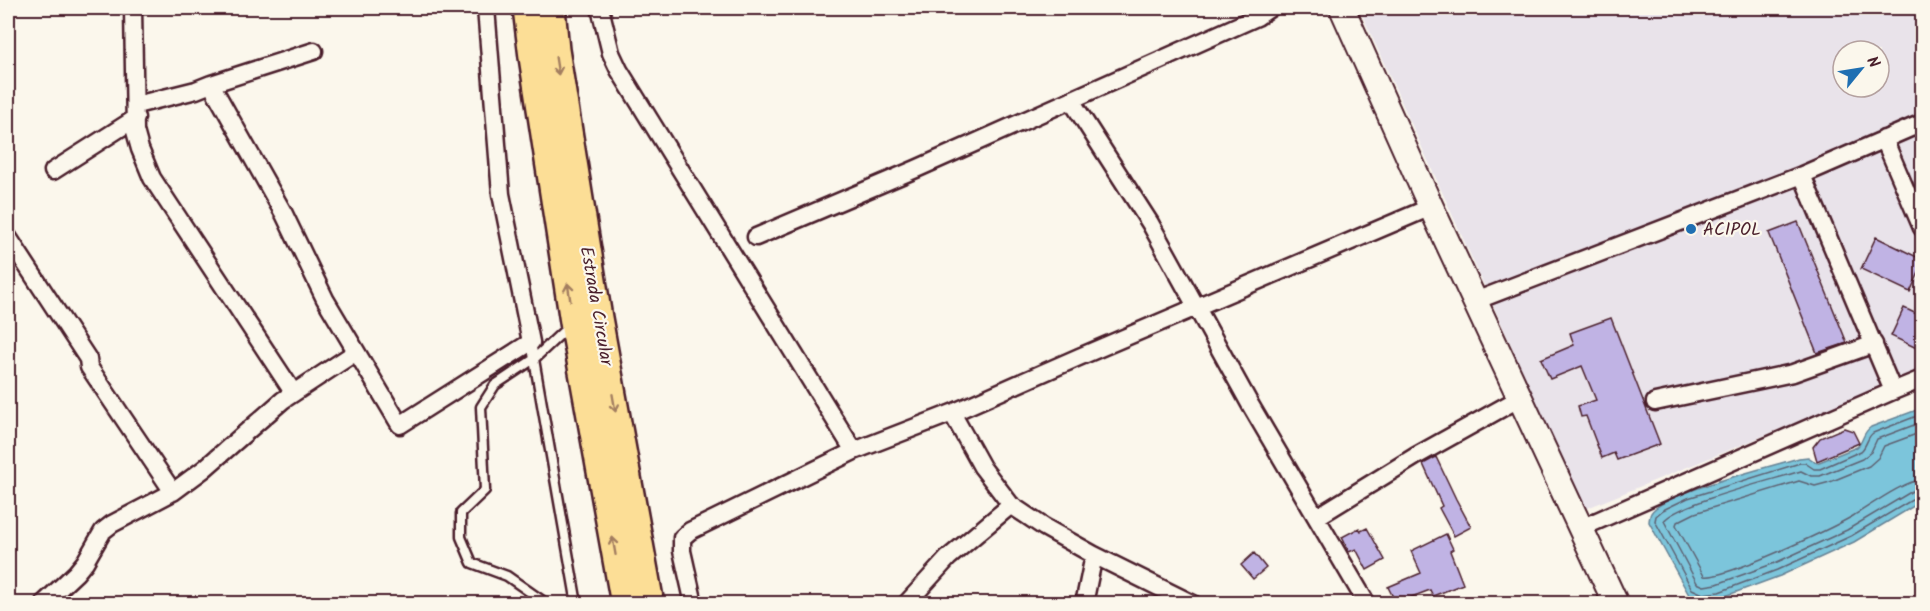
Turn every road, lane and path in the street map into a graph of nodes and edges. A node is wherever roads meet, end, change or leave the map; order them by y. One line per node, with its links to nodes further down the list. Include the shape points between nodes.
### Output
1 (134, 8): 11 (street)
2 (486, 8): 24 (street, via 501,194)
3 (527, 8): 22 (main road, Estrada Circular, one-way to 3)
4 (552, 8): 42 (main road, Estrada Circular, one-way to 42, via 555,50 594,295)
5 (600, 8): 32 (street, via 619,70)
6 (1270, 8): 10 (street)
7 (1342, 8): 16 (street)
8 (314, 51): 9 (street)
9 (211, 84): 11 (street); 25 (street)
10 (1071, 100): 19 (street); 21 (street, via 1150,223)
11 (136, 111): 14 (street); 28 (street, via 135,131 152,178)
12 (1923, 123): 13 (street)
13 (1884, 139): 15 (street); 17 (street)
14 (53, 171)
15 (1802, 175): 20 (street); 23 (street)
16 (1431, 207): 20 (street); 21 (street)
17 (1923, 228)
18 (8, 237): 33 (street)
19 (756, 237)
20 (1475, 301): 29 (street)
21 (1197, 308): 31 (street); 35 (street)
22 (574, 322): 24 (lane); 41 (main road, Estrada Circular, one-way to 22)
23 (1874, 344): 27 (street); 30 (street, via 1793,373)
24 (532, 350): 25 (street, via 400,425); 39 (lane, via 495,385 481,407 485,490 461,513 461,537 472,563 507,576); 40 (lane)
25 (356, 352): 28 (street)
26 (1923, 379): 27 (street)
27 (1893, 391): 36 (street)
28 (293, 392): 33 (street)
29 (1520, 398): 35 (street); 36 (street)
30 (1655, 402)
31 (952, 413): 32 (street); 34 (street, via 982,467)
32 (854, 451): 43 (street, via 682,538)
33 (173, 492): 38 (street, via 103,531 76,573)
34 (1011, 505): 37 (street); 44 (street, via 948,558)
35 (1317, 517): 47 (street)
36 (1581, 528): 48 (street)
37 (1094, 555): 45 (street); 46 (street)
38 (43, 603)
39 (548, 603)
40 (577, 603)
41 (625, 603)
42 (650, 603)
43 (694, 603)
44 (906, 603)
45 (1084, 603)
46 (1193, 603)
47 (1367, 603)
48 (1616, 603)

